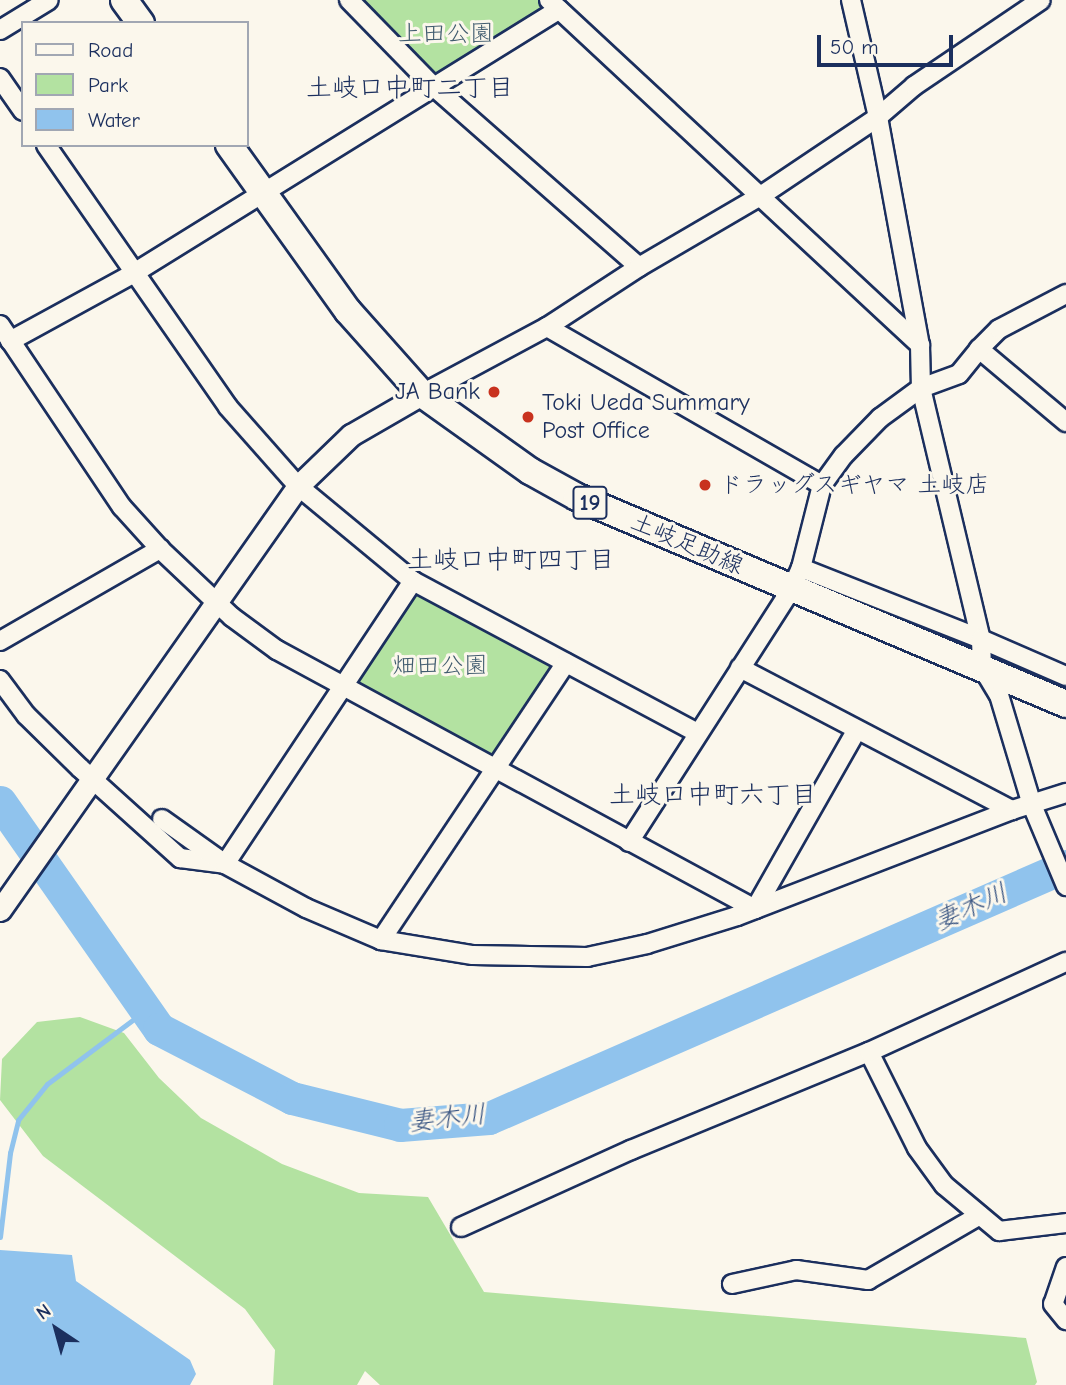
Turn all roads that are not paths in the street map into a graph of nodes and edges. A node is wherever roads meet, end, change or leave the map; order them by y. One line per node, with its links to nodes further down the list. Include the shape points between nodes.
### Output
1 (49, 0): 8 (street)
2 (124, 0): 7 (main road)
3 (349, 0): 10 (street)
4 (851, 0): 12 (street)
5 (1041, 0): 12 (street, via 914,86)
6 (554, 5): 10 (street); 16 (street)
7 (140, 21)
8 (0, 30)
9 (0, 78): 11 (street)
10 (433, 86): 15 (street); 17 (street)
11 (21, 108)
12 (878, 117): 16 (street); 23 (street)
13 (47, 147): 18 (street)
14 (230, 147): 15 (main road, 土岐足助線 / 19)
15 (265, 194): 18 (street); 26 (main road, 土岐足助線 / 19, via 348,311)
16 (762, 195): 17 (street); 23 (street)
17 (639, 267): 21 (street)
18 (134, 274): 22 (street); 29 (street, via 228,407)
19 (1066, 294): 24 (street, via 999,329)
20 (0, 325): 22 (street)
21 (547, 327): 26 (street); 28 (street)
22 (10, 341): 30 (street, via 122,507)
23 (920, 345): 25 (street)
24 (979, 349): 25 (street, via 960,374); 27 (street)
25 (921, 388): 28 (street, via 861,436); 34 (street)
26 (422, 394): 29 (street, via 351,435); 31 (main road, 土岐足助線 / 19, via 530,471 577,497)
27 (1066, 422)
28 (822, 485): 31 (street)
29 (298, 486): 32 (street); 33 (street)
30 (160, 549): 33 (street); 35 (street)
31 (797, 578): 34 (street); 37 (main road, 土岐足助線 / 19); 38 (street)
32 (413, 580): 36 (street); 41 (street)
33 (217, 602): 41 (street, via 277,650); 46 (street)
34 (981, 639): 37 (street); 39 (street)
35 (0, 641)
36 (566, 663): 44 (street); 45 (street)
37 (982, 667): 42 (main road, 土岐足助線 / 19); 48 (street, via 999,695)
38 (740, 668): 43 (street); 44 (street)
39 (1066, 676)
40 (0, 680): 46 (street)
41 (344, 685): 45 (street); 52 (street)
42 (1066, 704)
43 (856, 731): 49 (street); 54 (street)
44 (698, 733): 51 (street)
45 (497, 767): 51 (street); 56 (street)
46 (85, 785): 52 (street, via 180,858); 55 (street)
47 (1066, 793): 48 (street)
48 (1032, 805): 49 (street); 53 (street)
49 (1012, 810): 54 (street)
50 (162, 819): 52 (street)
51 (629, 842): 54 (street)
52 (225, 864): 56 (street, via 306,908)
53 (1066, 886)
54 (755, 909): 56 (street, via 647,944 587,957 473,955)
55 (0, 910)
56 (381, 940)
57 (1066, 962): 58 (street)
58 (869, 1052): 59 (street, via 917,1148 944,1185); 61 (street, via 631,1150)
59 (980, 1215): 60 (street, via 999,1231); 63 (street, via 868,1280 796,1270)
60 (1066, 1223)
61 (461, 1227)
62 (1066, 1267): 64 (street, via 1053,1304)
63 (732, 1284)
64 (1066, 1320)

